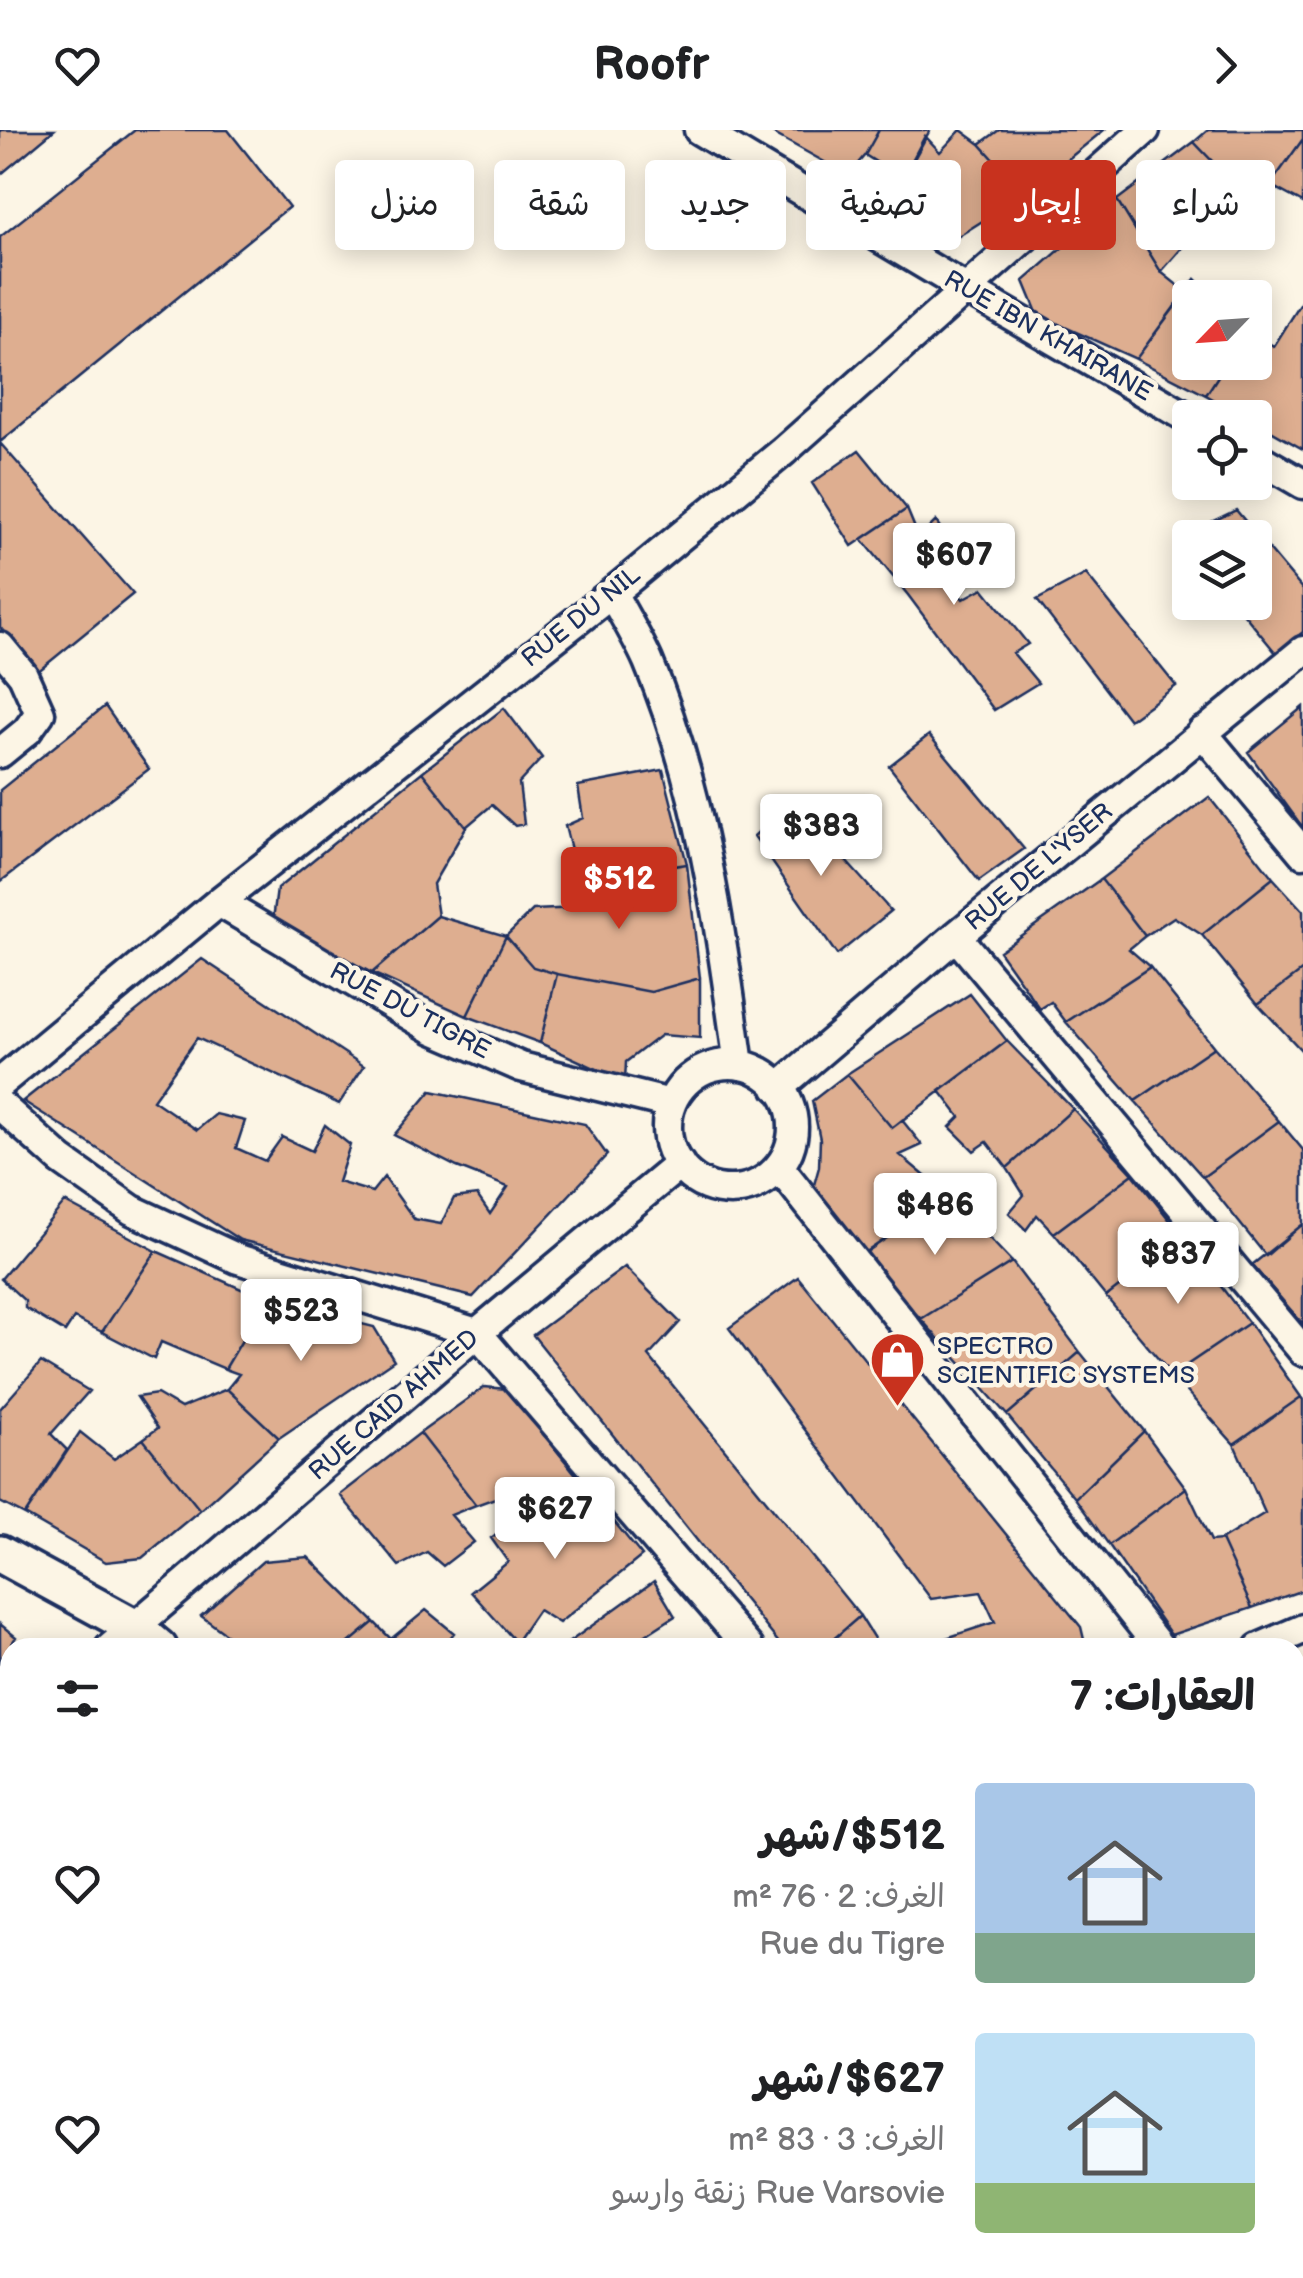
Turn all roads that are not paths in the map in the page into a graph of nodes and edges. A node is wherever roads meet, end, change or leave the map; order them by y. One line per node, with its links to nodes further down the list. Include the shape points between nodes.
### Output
1 (699, 130): 3 (street, RUE IBN KHAIRANE)
2 (1144, 130): 3 (street, RUE DU NIL)
3 (966, 289): 4 (street, RUE IBN KHAIRANE); 7 (street, RUE DU NIL, via 784,452)
4 (1172, 409)
5 (1272, 466): 6 (street)
6 (1303, 484)
7 (612, 593): 13 (street, RUE DU NIL); 15 (street, via 647,659 698,815)
8 (0, 648): 11 (street, via 24,675 40,713)
9 (1303, 650): 10 (street, RUE DE L'YSER)
10 (1202, 732): 12 (street); 14 (street, RUE DE L'YSER)
11 (0, 753)
12 (1303, 853)
13 (219, 902): 16 (street, RUE DU NIL); 18 (street, RUE DU TIGRE, via 433,1029 521,1067)
14 (956, 936): 17 (street, RUE DE L'YSER); 23 (street)
15 (738, 1064): 17 (street); 18 (street, via 698,1073)
16 (3, 1075)
17 (778, 1088): 21 (street, via 792,1127)
18 (671, 1104): 20 (street, via 668,1136)
19 (0, 1105): 22 (street, via 61,1160 132,1210 238,1259)
20 (680, 1164): 21 (street, via 701,1183 729,1190 757,1184); 22 (street, RUE CAID AHMED)
21 (779, 1167): 28 (street)
22 (477, 1333): 26 (street, RUE CAID AHMED); 27 (street)
23 (1303, 1351)
24 (0, 1554): 25 (street)
25 (129, 1638)
26 (137, 1638)
27 (740, 1638)
28 (1152, 1638)

